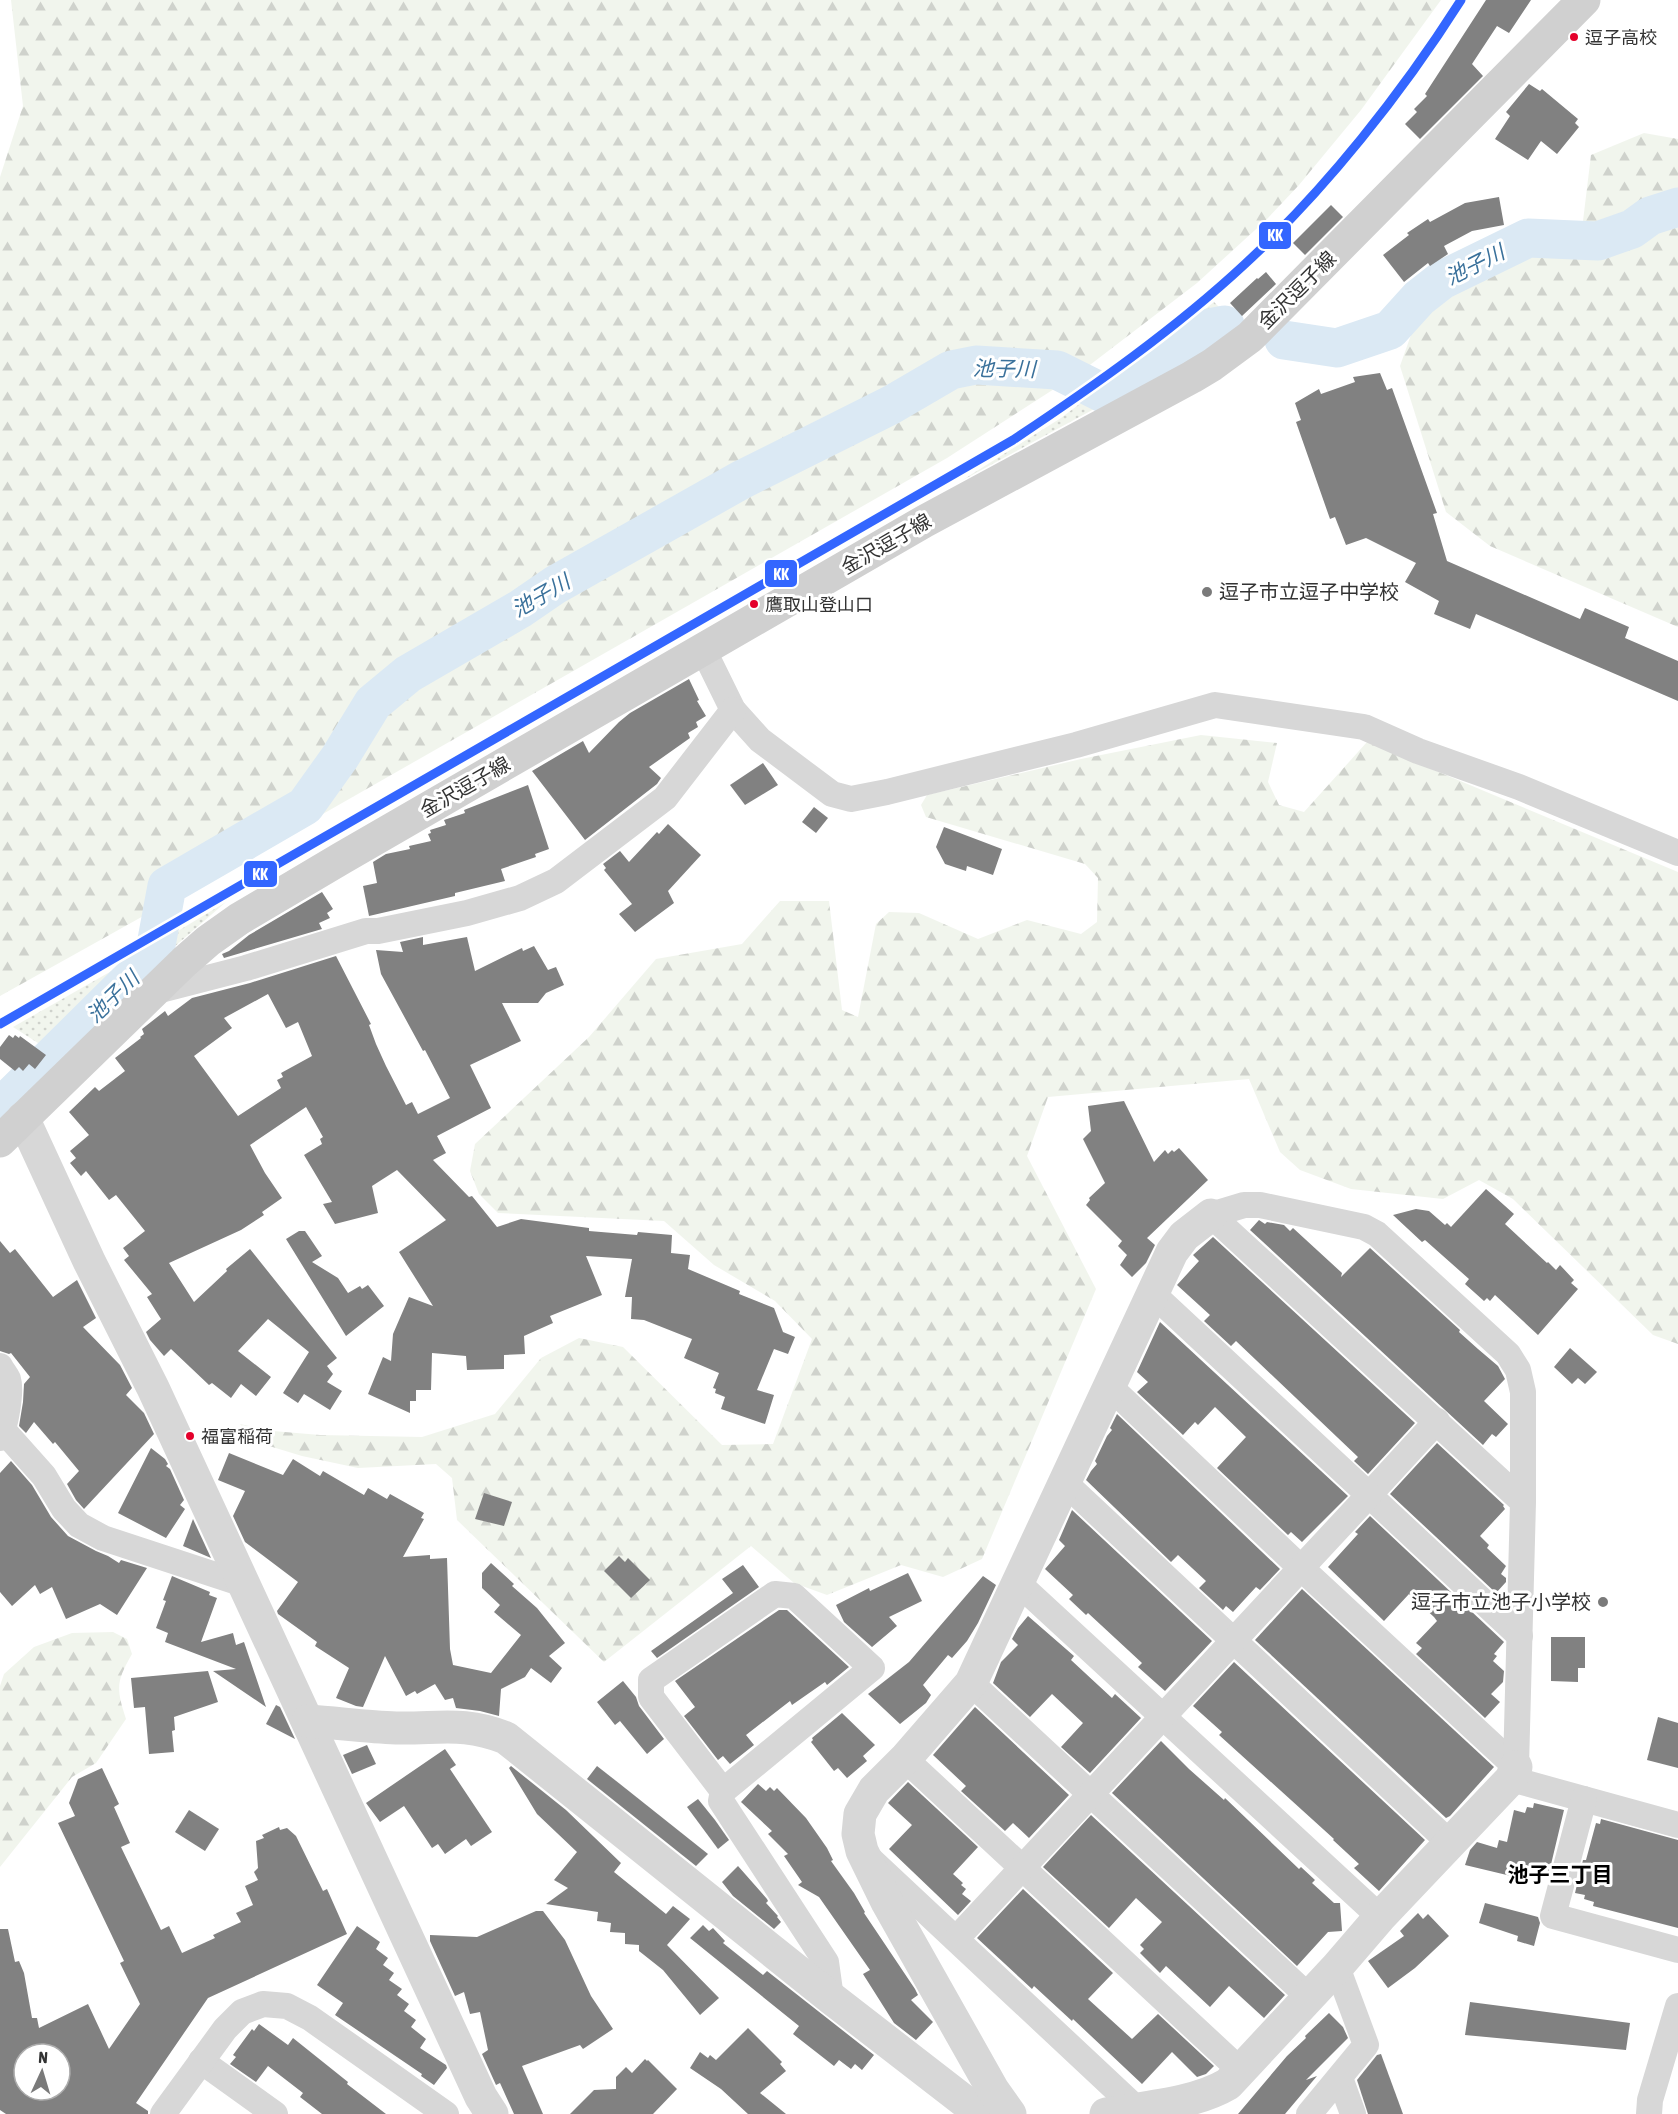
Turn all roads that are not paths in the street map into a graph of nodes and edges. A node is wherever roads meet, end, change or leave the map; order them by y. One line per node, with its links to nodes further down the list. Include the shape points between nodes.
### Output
1 (1584, 0): 2 (main road, 金沢逗子線, via 1236,348 1192,377 925,521)
2 (703, 650): 3 (street); 5 (main road, 金沢逗子線, via 239,919 208,941)
3 (734, 710): 4 (street, via 760,740 832,794 851,799 1076,746 1215,705 1364,727); 5 (street, via 665,798 556,881 520,898 468,913 366,931)
4 (1678, 854)
5 (153, 992): 6 (main road, 金沢逗子線)
6 (23, 1118): 7 (main road, 金沢逗子線); 19 (street)
7 (0, 1141)
8 (1211, 1215): 9 (street, via 1184,1236 1172,1252); 12 (street); 16 (street, via 1244,1205 1260,1205 1364,1227 1377,1234 1491,1338 1518,1370 1523,1392)
9 (1153, 1294): 11 (street); 15 (street)
10 (0, 1366): 13 (street, via 8,1380 9,1395)
11 (1110, 1387): 14 (street); 17 (street)
12 (1437, 1421): 15 (street); 16 (street)
13 (2, 1434): 19 (street, via 44,1476 79,1525 103,1538)
14 (1065, 1483): 18 (street); 21 (street)
15 (1369, 1495): 17 (street); 20 (street)
16 (1523, 1502): 20 (street)
17 (1301, 1568): 21 (street); 26 (street)
18 (1018, 1583): 22 (street); 23 (street)
19 (243, 1584): 24 (street)
20 (1520, 1636): 26 (street)
21 (1234, 1640): 23 (street); 31 (street)
22 (971, 1683): 25 (street); 28 (street)
23 (1163, 1717): 28 (street); 34 (street)
24 (308, 1720): 39 (street, via 397,1728 466,1726 506,1738); 48 (street, via 454,2040)
25 (905, 1759): 32 (street, via 874,1790 860,1814); 33 (street)
26 (1514, 1773): 29 (street); 31 (street)
27 (723, 1791): 27 (street, via 873,1668 794,1596 775,1594 651,1680 651,1697); 39 (street, via 721,1801 826,1962)
28 (1091, 1795): 33 (street); 38 (street)
29 (1584, 1799): 30 (street); 36 (street, via 1553,1916)
30 (1678, 1825)
31 (1450, 1843): 34 (street)
32 (861, 1851): 35 (street); 50 (street)
33 (1022, 1868): 35 (street); 42 (street)
34 (1380, 1917): 37 (street)
35 (956, 1939): 44 (street)
36 (1678, 1950)
37 (1337, 1967): 38 (street); 43 (street, via 1365,2045)
38 (1309, 1997): 42 (street)
39 (831, 1998): 49 (street)
40 (1678, 2006): 53 (street)
41 (201, 2061): 45 (street); 46 (street); 47 (street, via 242,2012 263,2004 287,2006)
42 (1241, 2071): 44 (street, via 1228,2084 1197,2098)
43 (1340, 2078): 51 (street); 52 (street)
44 (1121, 2112)
45 (163, 2114)
46 (275, 2114)
47 (446, 2114)
48 (492, 2114)
49 (981, 2114)
50 (1010, 2114)
51 (1309, 2114)
52 (1353, 2114)
53 (1649, 2114)

